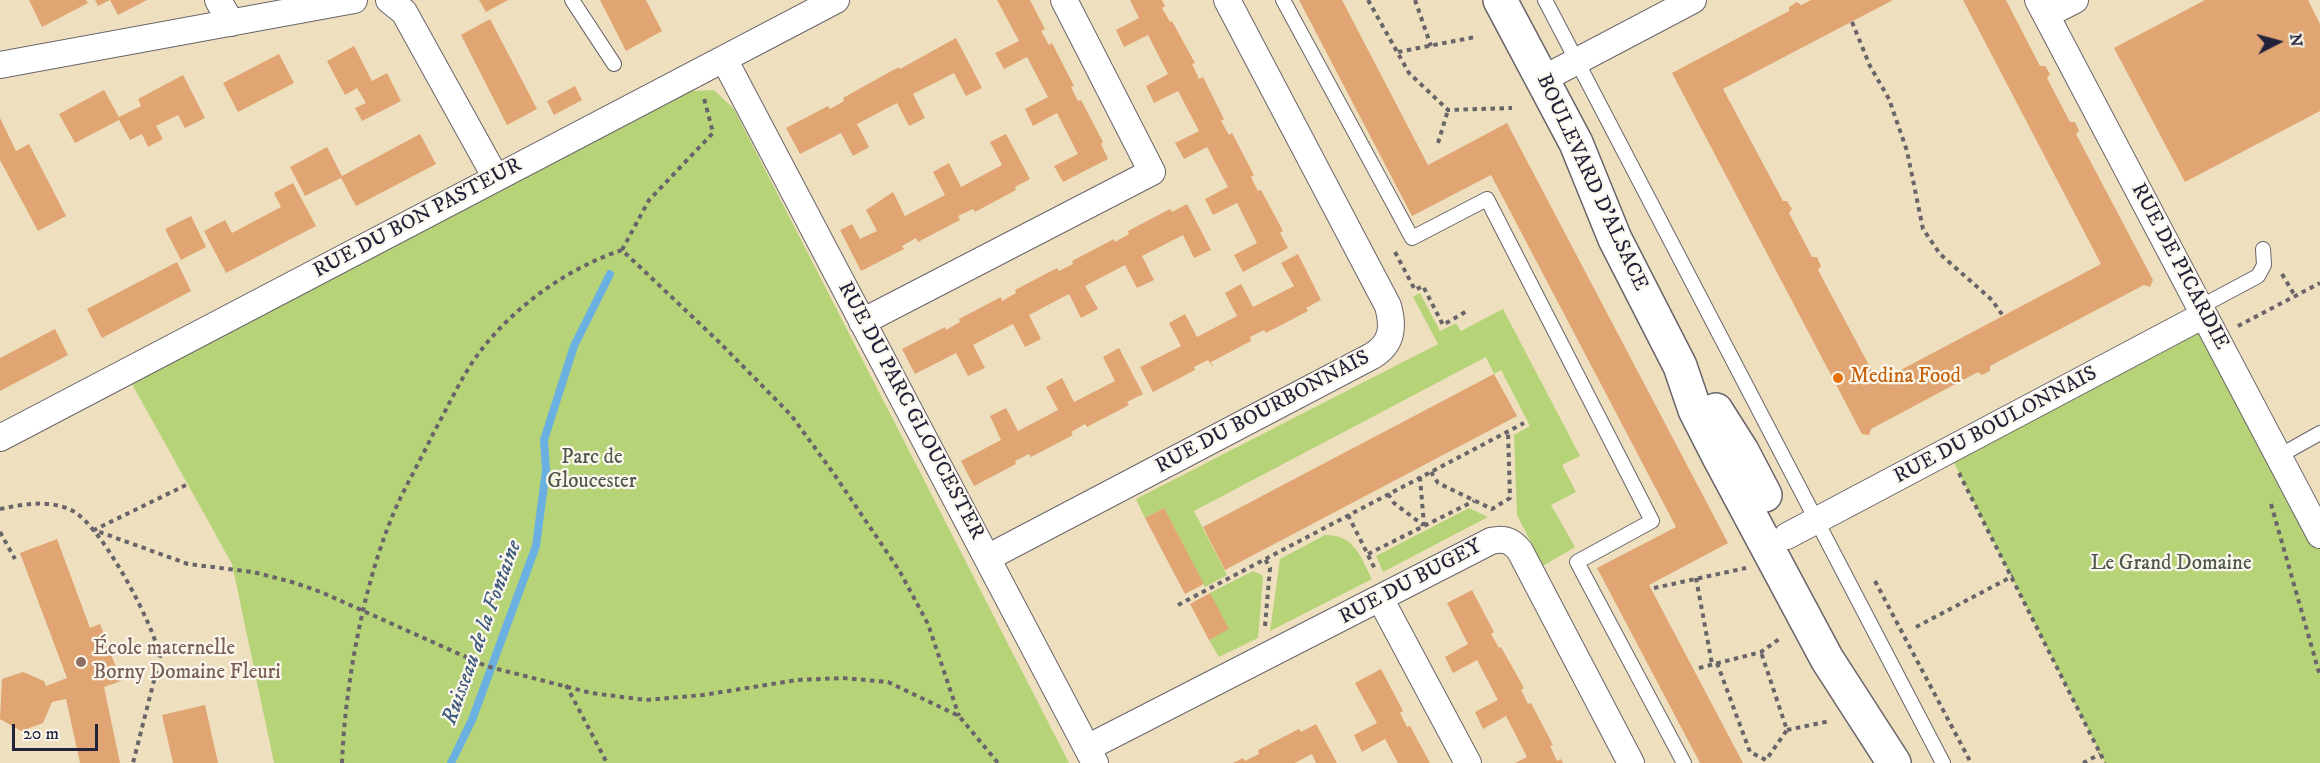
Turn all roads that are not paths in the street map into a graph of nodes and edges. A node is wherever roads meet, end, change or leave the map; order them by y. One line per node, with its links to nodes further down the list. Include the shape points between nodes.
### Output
1 (218, 0): 15 (street)
2 (354, 0): 15 (street)
3 (389, 0): 21 (street, via 405,12)
4 (572, 0): 19 (lane)
5 (836, 0): 14 (street, RUE DU BON PASTEUR)
6 (1064, 0): 24 (street, via 1152,171)
7 (1227, 0): 32 (street, RUE DU BOURBONNAIS, via 1388,306 1391,335 1387,344 1372,356)
8 (1283, 0): 38 (lane, via 1412,238 1487,199 1652,521 1577,562)
9 (1500, 0): 20 (street, BOULEVARD D'ALSACE)
10 (1545, 0): 18 (lane)
11 (1693, 0): 18 (street)
12 (2075, 0): 13 (street)
13 (2042, 7): 23 (street, RUE DE PICARDIE)
14 (801, 8): 16 (street, RUE DU BON PASTEUR)
15 (231, 23): 17 (street)
16 (724, 59): 21 (street, RUE DU BON PASTEUR); 24 (street, RUE DU PARC GLOUCESTER)
17 (1, 60)
18 (1575, 62): 20 (street); 29 (lane)
19 (614, 64)
20 (1543, 79): 25 (street, BOULEVARD D'ALSACE, via 1576,143 1615,239)
21 (496, 178): 27 (street, RUE DU BON PASTEUR)
22 (2264, 249): 23 (lane, via 2264,265 2258,276)
23 (2207, 320): 28 (street, RUE DE PICARDIE); 29 (street, RUE DU BOULONNAIS)
24 (862, 321): 32 (street, RUE DU PARC GLOUCESTER)
25 (1680, 366): 31 (street, BOULEVARD D'ALSACE, via 1719,414); 34 (street, BOULEVARD D'ALSACE, via 1695,410 1719,458 1827,659)
26 (2320, 433): 28 (lane)
27 (0, 438)
28 (2278, 456): 30 (street, RUE DE PICARDIE)
29 (1816, 522): 31 (street, RUE DU BOULONNAIS); 40 (lane)
30 (2320, 535)
31 (1787, 536): 34 (street, BOULEVARD D'ALSACE, via 1824,609)
32 (987, 558): 35 (street, RUE DU PARC GLOUCESTER)
33 (1384, 597): 35 (street, RUE DU BUGEY); 36 (street); 37 (street, RUE DU BUGEY, via 1491,541 1514,543)
34 (1841, 706): 39 (street, BOULEVARD D'ALSACE)
35 (1091, 756)
36 (1468, 763)
37 (1631, 763)
38 (1684, 763)
39 (1894, 763)
40 (1943, 763)

